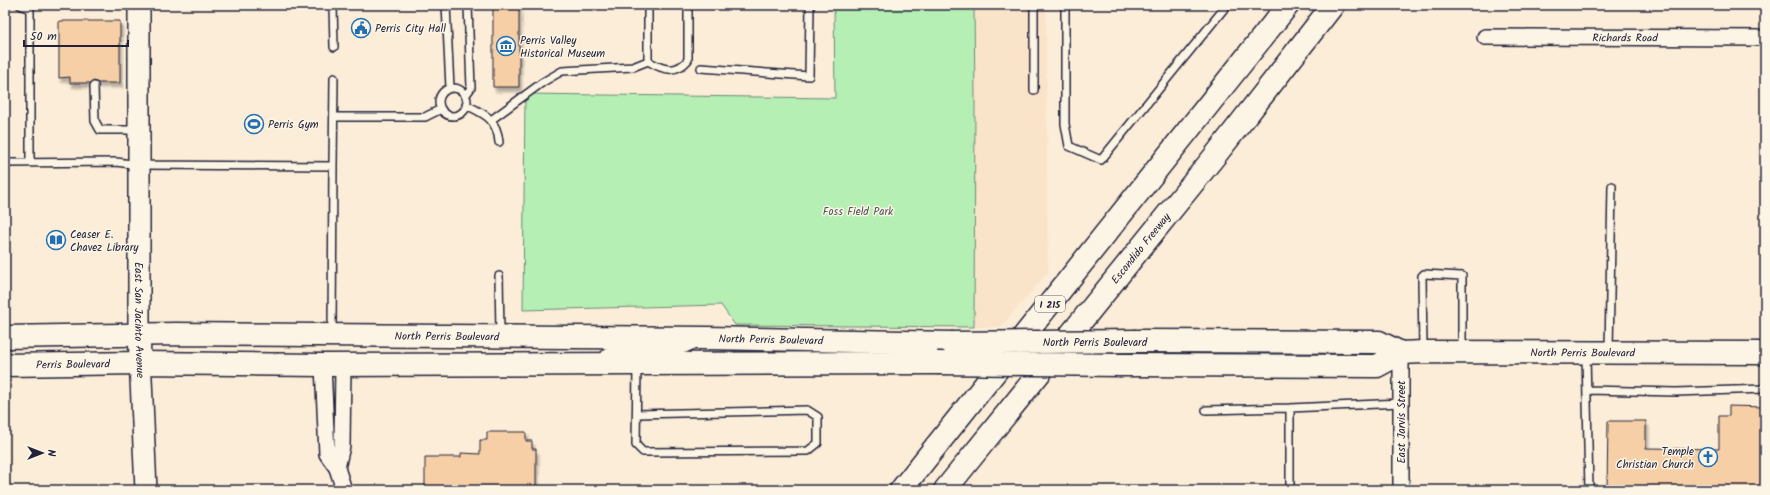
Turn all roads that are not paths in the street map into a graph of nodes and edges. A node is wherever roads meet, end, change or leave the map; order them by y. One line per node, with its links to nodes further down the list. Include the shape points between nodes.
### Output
1 (20, 5): 14 (lane)
2 (139, 5): 29 (main road, East San Jacinto Avenue)
3 (333, 5): 17 (lane)
4 (446, 5): 22 (lane)
5 (468, 5): 24 (lane, via 471,88)
6 (648, 5): 18 (lane)
7 (688, 5): 18 (lane, via 688,60 682,67 672,69 658,67)
8 (810, 5): 19 (lane, via 809,76)
9 (1034, 5): 23 (lane)
10 (1065, 5): 11 (lane, via 1065,124 1069,146 1101,160)
11 (1227, 5)
12 (1288, 5): 62 (main road, I 215)
13 (1333, 5): 63 (main road, Escondido Freeway, via 1214,157)
14 (30, 7): 32 (lane)
15 (1485, 37): 16 (street, Richards Road)
16 (1765, 38)
17 (334, 47)
18 (648, 60): 28 (lane, via 633,67 562,71)
19 (701, 68)
20 (334, 78): 27 (lane)
21 (94, 86): 29 (lane, via 95,121 100,130)
22 (450, 88): 24 (lane, via 459,90); 26 (lane, via 440,96)
23 (1034, 90)
24 (465, 96): 25 (lane)
25 (466, 105): 26 (lane, via 461,113 453,116); 28 (lane)
26 (441, 109): 27 (lane, via 426,117)
27 (334, 117): 34 (lane)
28 (491, 120): 30 (lane, via 498,130)
29 (140, 130): 33 (main road, East San Jacinto Avenue)
30 (499, 142)
31 (5, 163): 32 (lane)
32 (30, 163): 33 (lane, via 116,162)
33 (139, 165): 34 (lane); 37 (main road, East San Jacinto Avenue)
34 (333, 166): 38 (lane)
35 (1612, 186): 46 (lane)
36 (499, 276): 39 (lane)
37 (139, 334): 38 (main road, North Perris Boulevard); 40 (main road); 48 (main road, East San Jacinto Avenue)
38 (332, 335): 39 (main road, North Perris Boulevard)
39 (500, 336): 41 (main road, North Perris Boulevard)
40 (5, 337)
41 (707, 338): 44 (main road, North Perris Boulevard, bridge, via 951,342 1379,342); 50 (lane, via 685,350 608,351 604,354)
42 (1423, 352): 43 (main road, North Perris Boulevard); 43 (lane, via 1424,274 1462,276); 44 (main road, North Perris Boulevard)
43 (1462, 352): 45 (main road, North Perris Boulevard)
44 (1401, 353): 49 (main road, North Perris Boulevard, bridge, via 1377,366); 55 (street, East Jarvis Street)
45 (1586, 353): 46 (main road, North Perris Boulevard); 54 (lane)
46 (1609, 353): 47 (main road, North Perris Boulevard)
47 (1765, 353)
48 (140, 363): 51 (main road, Perris Boulevard); 52 (main road, North Perris Boulevard); 60 (main road, East San Jacinto Avenue)
49 (638, 363): 50 (main road, North Perris Boulevard); 58 (lane)
50 (602, 364): 52 (main road, North Perris Boulevard)
51 (5, 365)
52 (333, 365): 59 (street, via 342,446); 59 (street, via 327,454)
53 (1765, 389): 54 (lane, via 1676,392)
54 (1587, 390): 66 (lane)
55 (1400, 403): 56 (lane); 65 (street, East Jarvis Street)
56 (1290, 408): 57 (lane); 64 (lane)
57 (1206, 410)
58 (637, 414): 58 (lane, via 636,445 643,452 808,451 818,443 818,417 807,410)
59 (337, 468): 61 (street)
60 (146, 490)
61 (344, 490)
62 (901, 490)
63 (945, 490)
64 (1290, 490)
65 (1401, 490)
66 (1589, 490)

